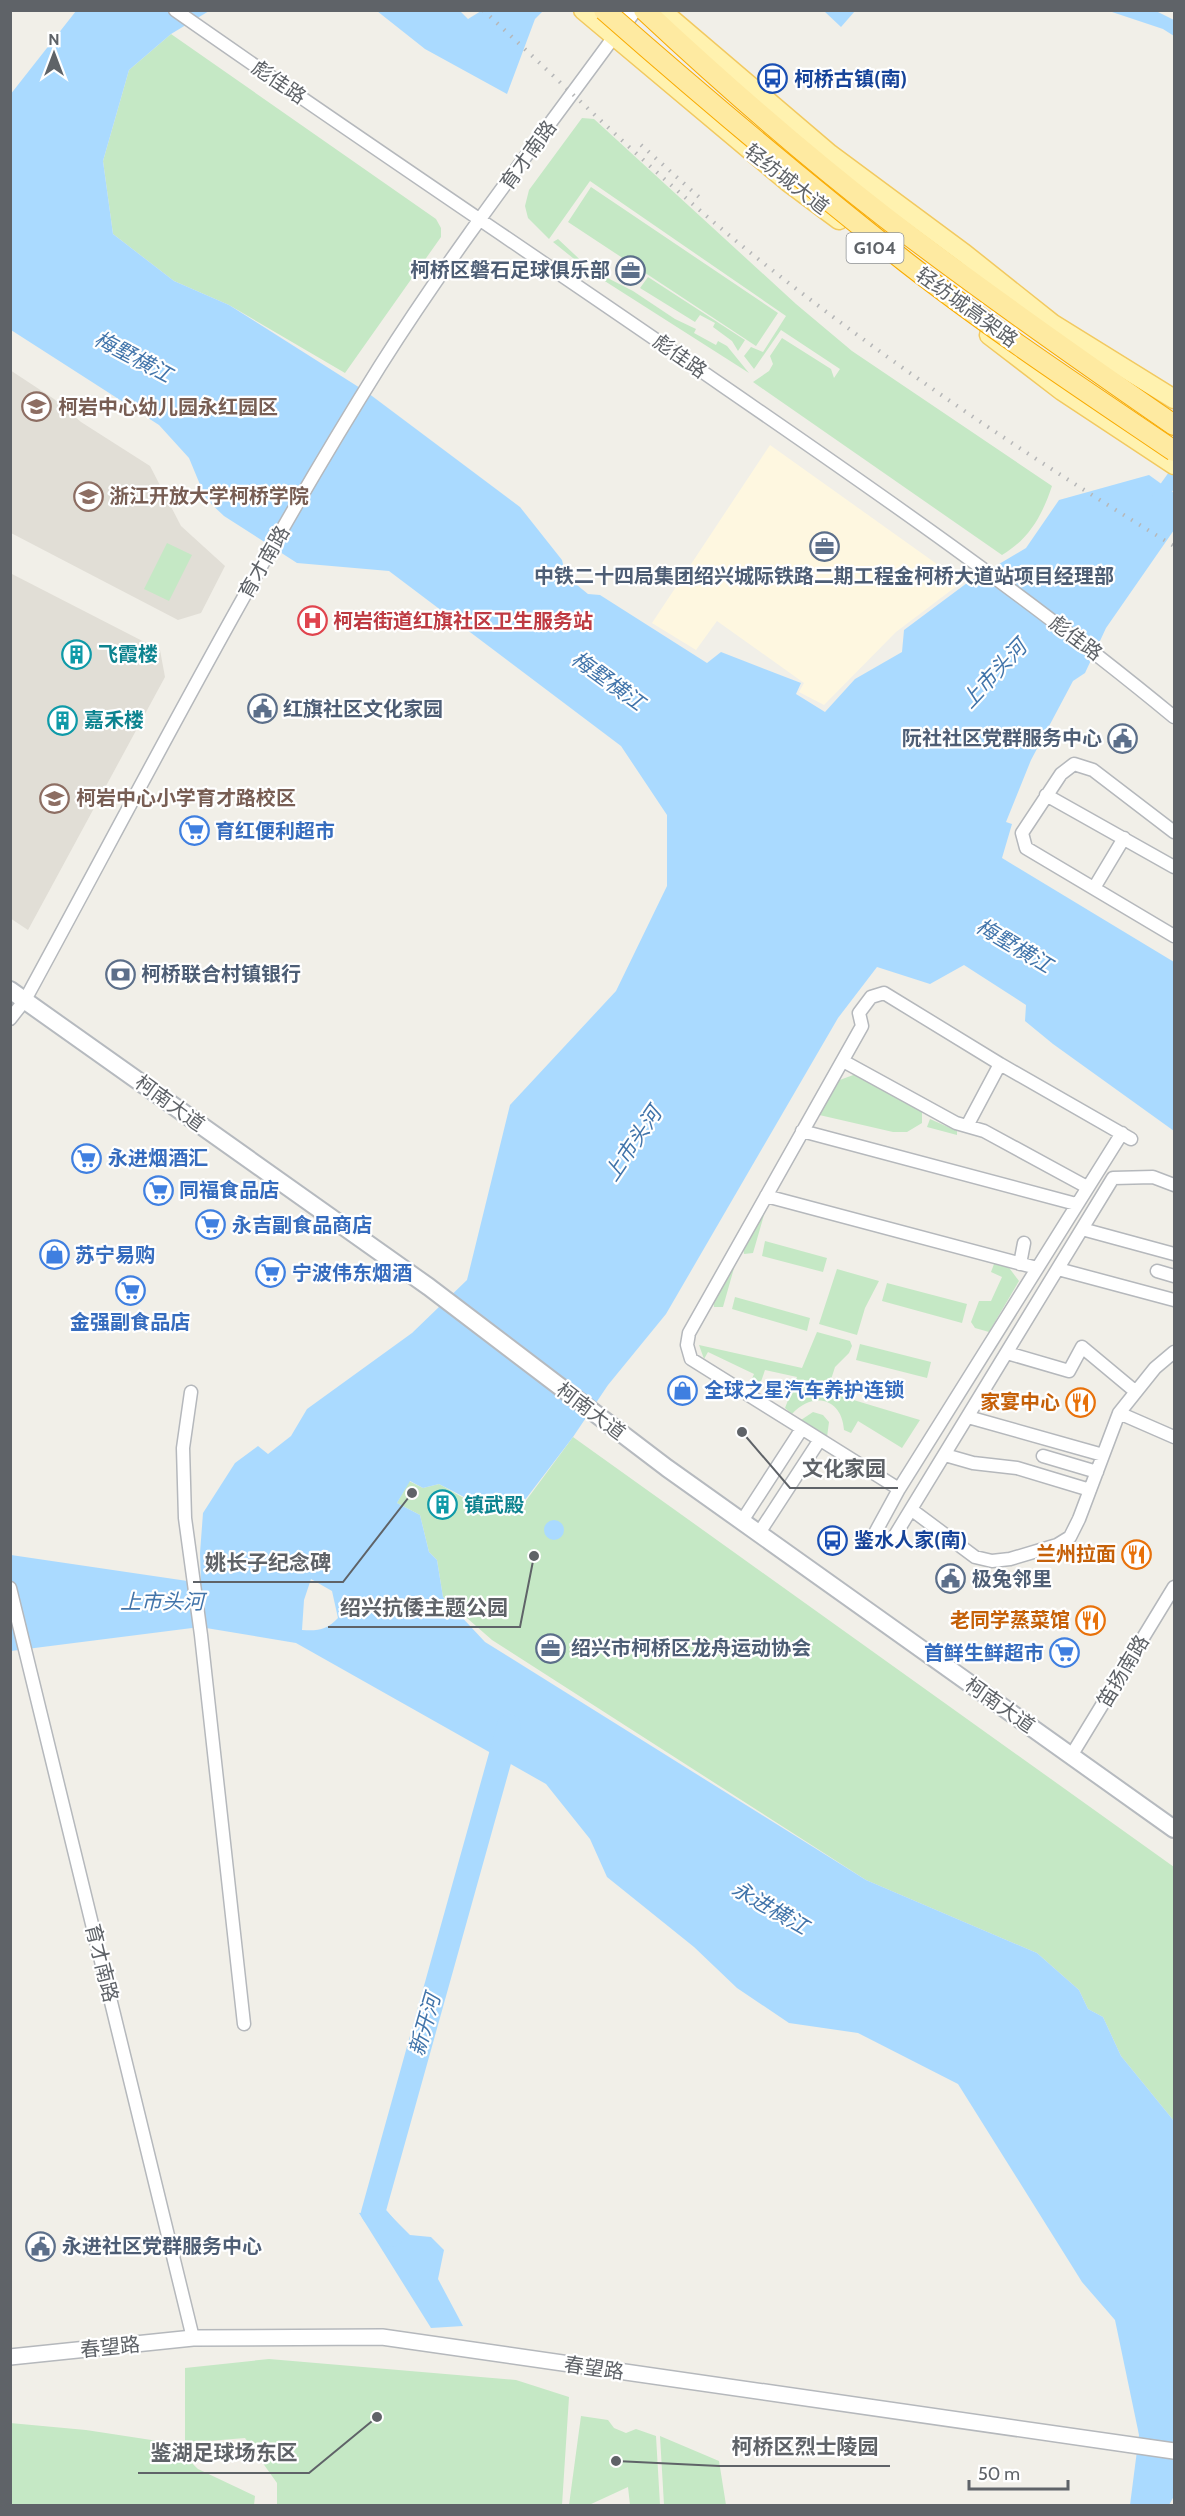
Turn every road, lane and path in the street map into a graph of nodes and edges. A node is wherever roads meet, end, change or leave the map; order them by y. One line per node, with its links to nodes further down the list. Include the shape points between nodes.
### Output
1 (175, 10): 8 (street, 彪佳路)
2 (583, 10): 7 (main road, 轻纺城大道 / G104)
3 (604, 10): 11 (highway, 轻纺城高架路, bridge, via 908,264 1032,355)
4 (634, 10): 7 (street)
5 (644, 10): 10 (highway, 轻纺城高架路, via 717,78 884,217 1046,338)
6 (662, 10): 9 (main road, G104, via 830,154 1053,324)
7 (613, 38): 8 (street, 育才南路); 12 (main road, 轻纺城大道 / G104, via 788,182 1062,391)
8 (479, 219): 13 (street, 彪佳路, via 969,557); 21 (street, 育才南路, via 380,367 260,566)
9 (1174, 398)
10 (1174, 425)
11 (1174, 451)
12 (1174, 465)
13 (1174, 717)
14 (1046, 795): 15 (street, via 1074,764 1093,770); 16 (street); 18 (street, via 1022,833 1026,848)
15 (1174, 832)
16 (1124, 838): 17 (street); 18 (street)
17 (1174, 867)
18 (1094, 888): 19 (street)
19 (1174, 936)
20 (10, 990): 21 (main road, 柯南大道)
21 (25, 1000): 22 (street, 育才南路); 56 (main road, 柯南大道, via 429,1287 638,1447)
22 (10, 1019)
23 (843, 1060): 24 (street, via 862,1026 859,1013 871,997 884,993); 25 (street); 26 (street)
24 (1000, 1064): 25 (street); 28 (street, via 1126,1136)
25 (967, 1126): 28 (street, via 984,1131)
26 (802, 1131): 29 (street); 30 (street)
27 (1174, 1185): 31 (street, via 1153,1177 1113,1178)
28 (1087, 1187): 30 (street)
29 (766, 1196): 34 (street); 46 (street, via 689,1333 687,1345 691,1359)
30 (1076, 1204): 35 (street)
31 (1082, 1229): 33 (street); 36 (street)
32 (1024, 1243): 34 (street)
33 (1174, 1254)
34 (1020, 1264): 35 (street)
35 (1037, 1268): 53 (street)
36 (1058, 1269): 39 (street); 41 (street)
37 (1157, 1271): 38 (street)
38 (1174, 1276)
39 (1174, 1300)
40 (1174, 1352): 43 (street)
41 (1007, 1353): 43 (street, via 1070,1371 1082,1347); 45 (street)
42 (191, 1392): 64 (street, via 183,1448 185,1518)
43 (1136, 1392): 44 (street)
44 (1119, 1413): 47 (street); 50 (street)
45 (968, 1417): 49 (street); 50 (street)
46 (801, 1430): 48 (street); 56 (street)
47 (1174, 1437)
48 (819, 1441): 53 (street); 57 (street)
49 (945, 1455): 54 (street, via 1017,1468); 55 (street)
50 (1103, 1455): 52 (street)
51 (1043, 1456): 52 (street)
52 (1097, 1472): 54 (street)
53 (899, 1489): 58 (street)
54 (1090, 1490): 55 (street, via 1070,1537 1058,1545 1010,1559 992,1561 975,1557)
55 (912, 1510): 59 (street)
56 (742, 1521): 57 (main road, 柯南大道)
57 (759, 1533): 62 (main road, 柯南大道)
58 (875, 1533)
59 (894, 1537)
60 (1174, 1587): 62 (street, 笛扬南路)
61 (10, 1588): 65 (street, 育才南路)
62 (1071, 1756): 63 (main road, 柯南大道)
63 (1174, 1829)
64 (244, 2024)
65 (194, 2338): 66 (street, 春望路); 67 (street, 春望路, via 382,2337)
66 (10, 2357)
67 (1174, 2451)

